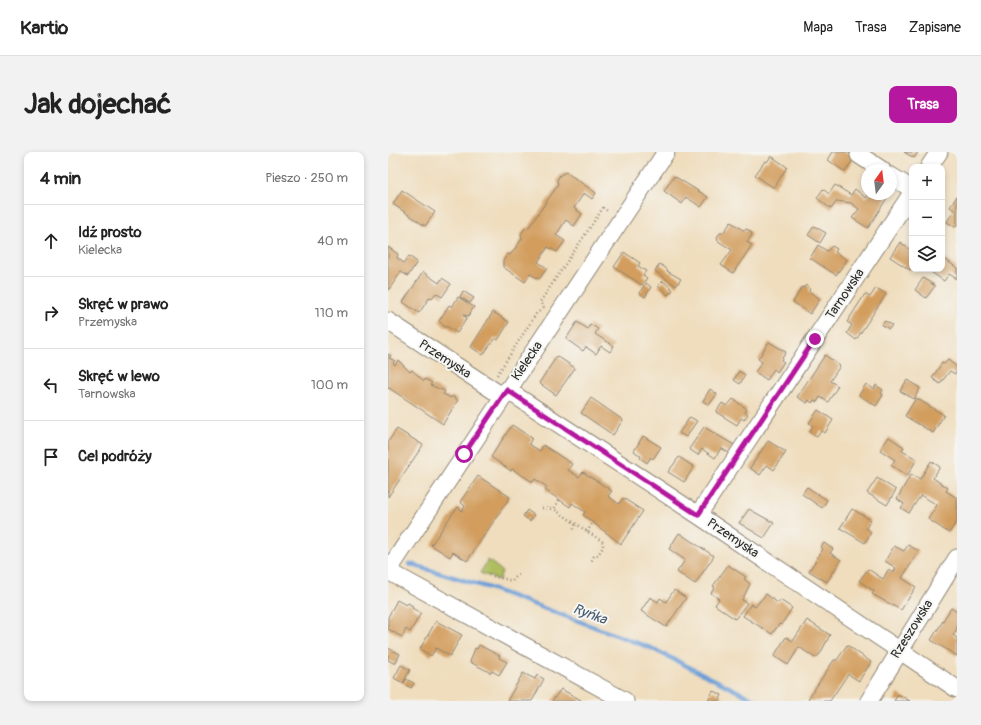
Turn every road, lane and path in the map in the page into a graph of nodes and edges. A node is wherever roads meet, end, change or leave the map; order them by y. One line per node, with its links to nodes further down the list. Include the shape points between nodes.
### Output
1 (666, 152): 12 (street, Kielecka)
2 (939, 152): 5 (street)
3 (859, 156): 4 (street)
4 (872, 164)
5 (931, 164)
6 (897, 180): 7 (street)
7 (909, 187)
8 (909, 198): 16 (street, Tarnowska)
9 (614, 215): 10 (path, via 603,208 540,302)
10 (544, 308)
11 (388, 321): 12 (street, Przemyska)
12 (505, 393): 16 (street, Przemyska); 23 (street, Kielecka)
13 (560, 500): 15 (path)
14 (542, 508): 15 (path)
15 (554, 509): 18 (path)
16 (698, 515): 26 (street, Przemyska)
17 (593, 522): 20 (path)
18 (576, 524): 19 (path); 20 (path)
19 (573, 529)
20 (587, 532): 22 (path, via 603,542 603,547)
21 (957, 558): 26 (street, Rzeszowska)
22 (591, 562)
23 (388, 571): 28 (street, Kielecka)
24 (520, 573): 25 (path, via 512,581)
25 (493, 576)
26 (899, 650): 27 (street, Przemyska); 29 (street, Rzeszowska)
27 (957, 689)
28 (625, 701)
29 (868, 701)

